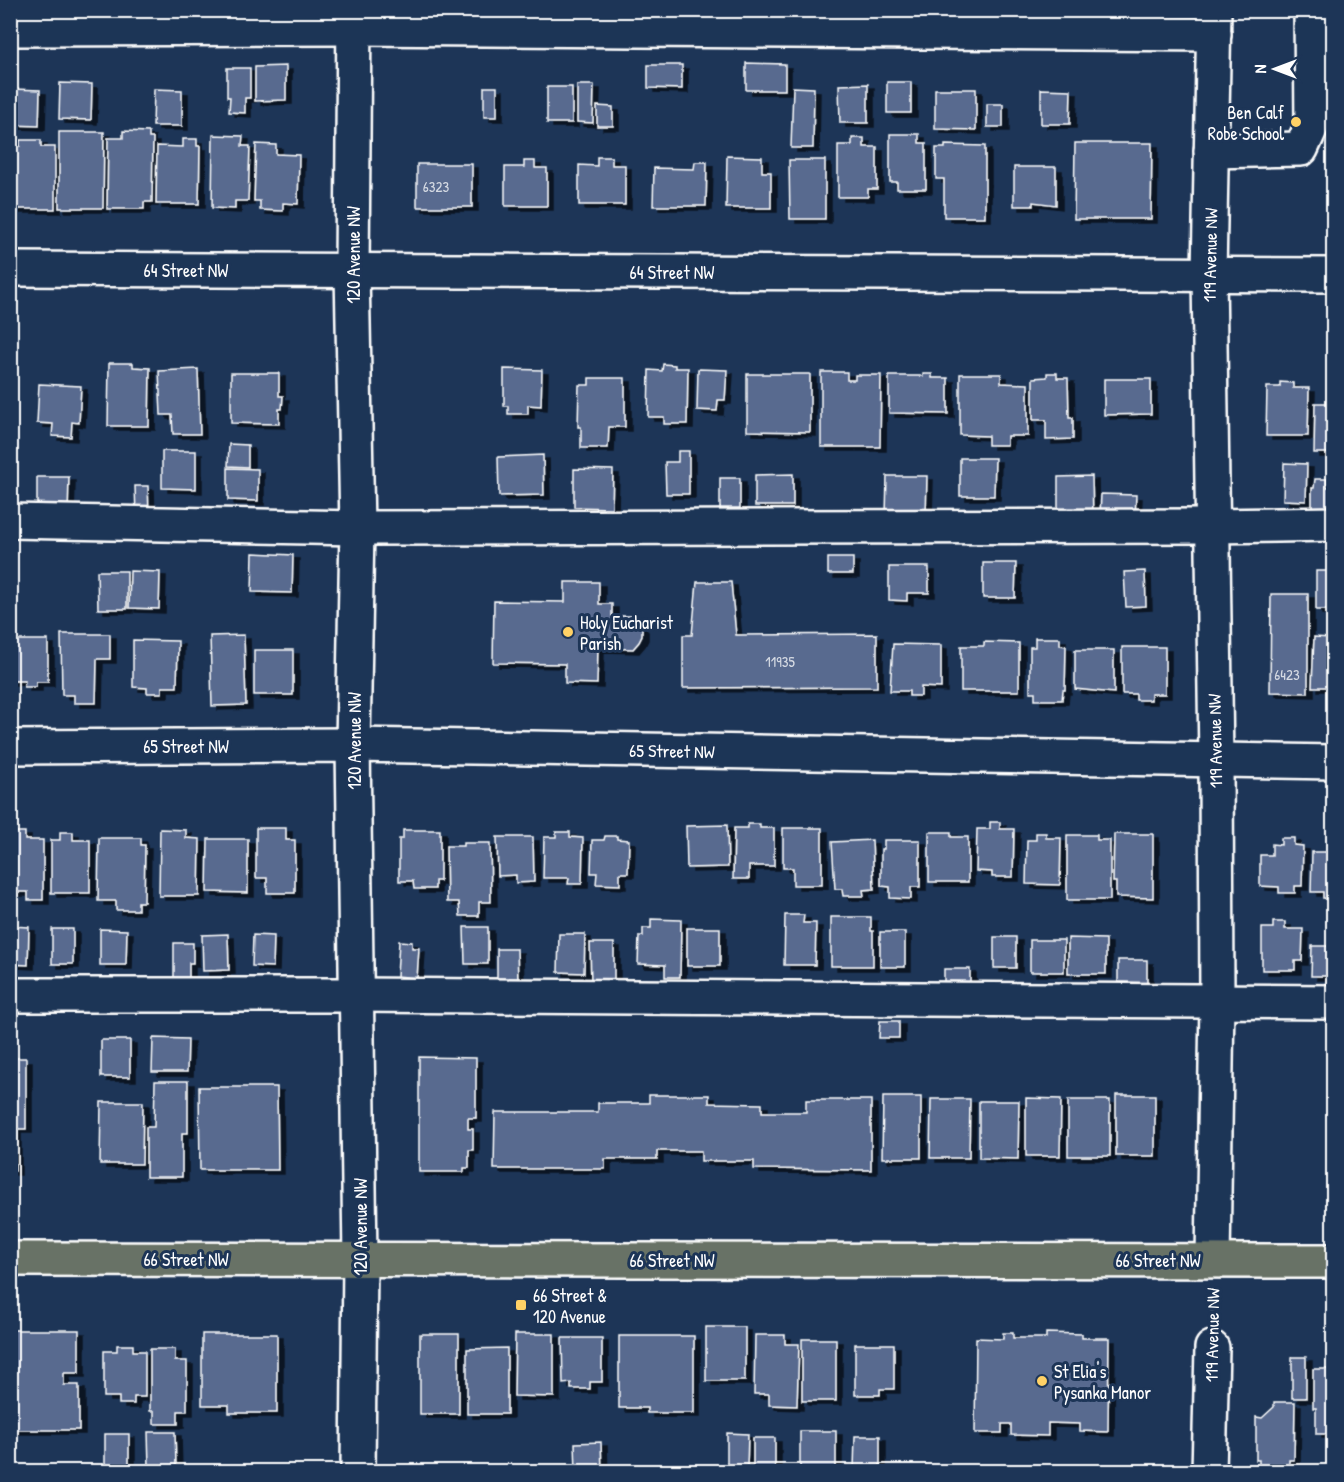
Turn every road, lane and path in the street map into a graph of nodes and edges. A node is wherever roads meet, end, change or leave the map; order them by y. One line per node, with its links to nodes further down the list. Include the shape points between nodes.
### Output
1 (1311, 10): 5 (street, via 1312,125 1301,149)
2 (354, 19): 3 (street); 4 (street); 7 (street, 120 Avenue NW)
3 (1214, 22): 5 (street, 119 Avenue NW)
4 (10, 29)
5 (1211, 151): 8 (street, 119 Avenue NW)
6 (10, 269): 7 (street, 64 Street NW)
7 (352, 271): 8 (street, 64 Street NW); 13 (street, 120 Avenue NW)
8 (1209, 274): 9 (street, 64 Street NW); 12 (street, 119 Avenue NW)
9 (1334, 275)
10 (10, 521): 13 (street)
11 (1334, 524): 12 (street)
12 (1211, 526): 13 (street); 16 (street, 119 Avenue NW)
13 (357, 528): 14 (street, 120 Avenue NW)
14 (353, 745): 15 (street, 65 Street NW); 16 (street, 65 Street NW); 19 (street, 120 Avenue NW)
15 (10, 747)
16 (1216, 760): 17 (street, 65 Street NW); 20 (street, 119 Avenue NW)
17 (1334, 762)
18 (10, 995): 19 (street)
19 (357, 995): 20 (street); 23 (street, 120 Avenue NW)
20 (1217, 1000): 21 (street); 24 (street, 119 Avenue NW)
21 (1334, 1002)
22 (10, 1259): 23 (main road, 66 Street NW)
23 (360, 1259): 24 (main road, 66 Street NW); 27 (street, 120 Avenue NW)
24 (1214, 1260): 25 (main road, 66 Street NW); 26 (path, 119 Avenue NW)
25 (1334, 1261)
26 (1212, 1348): 28 (street, 119 Avenue NW)
27 (358, 1472)
28 (1209, 1472)

